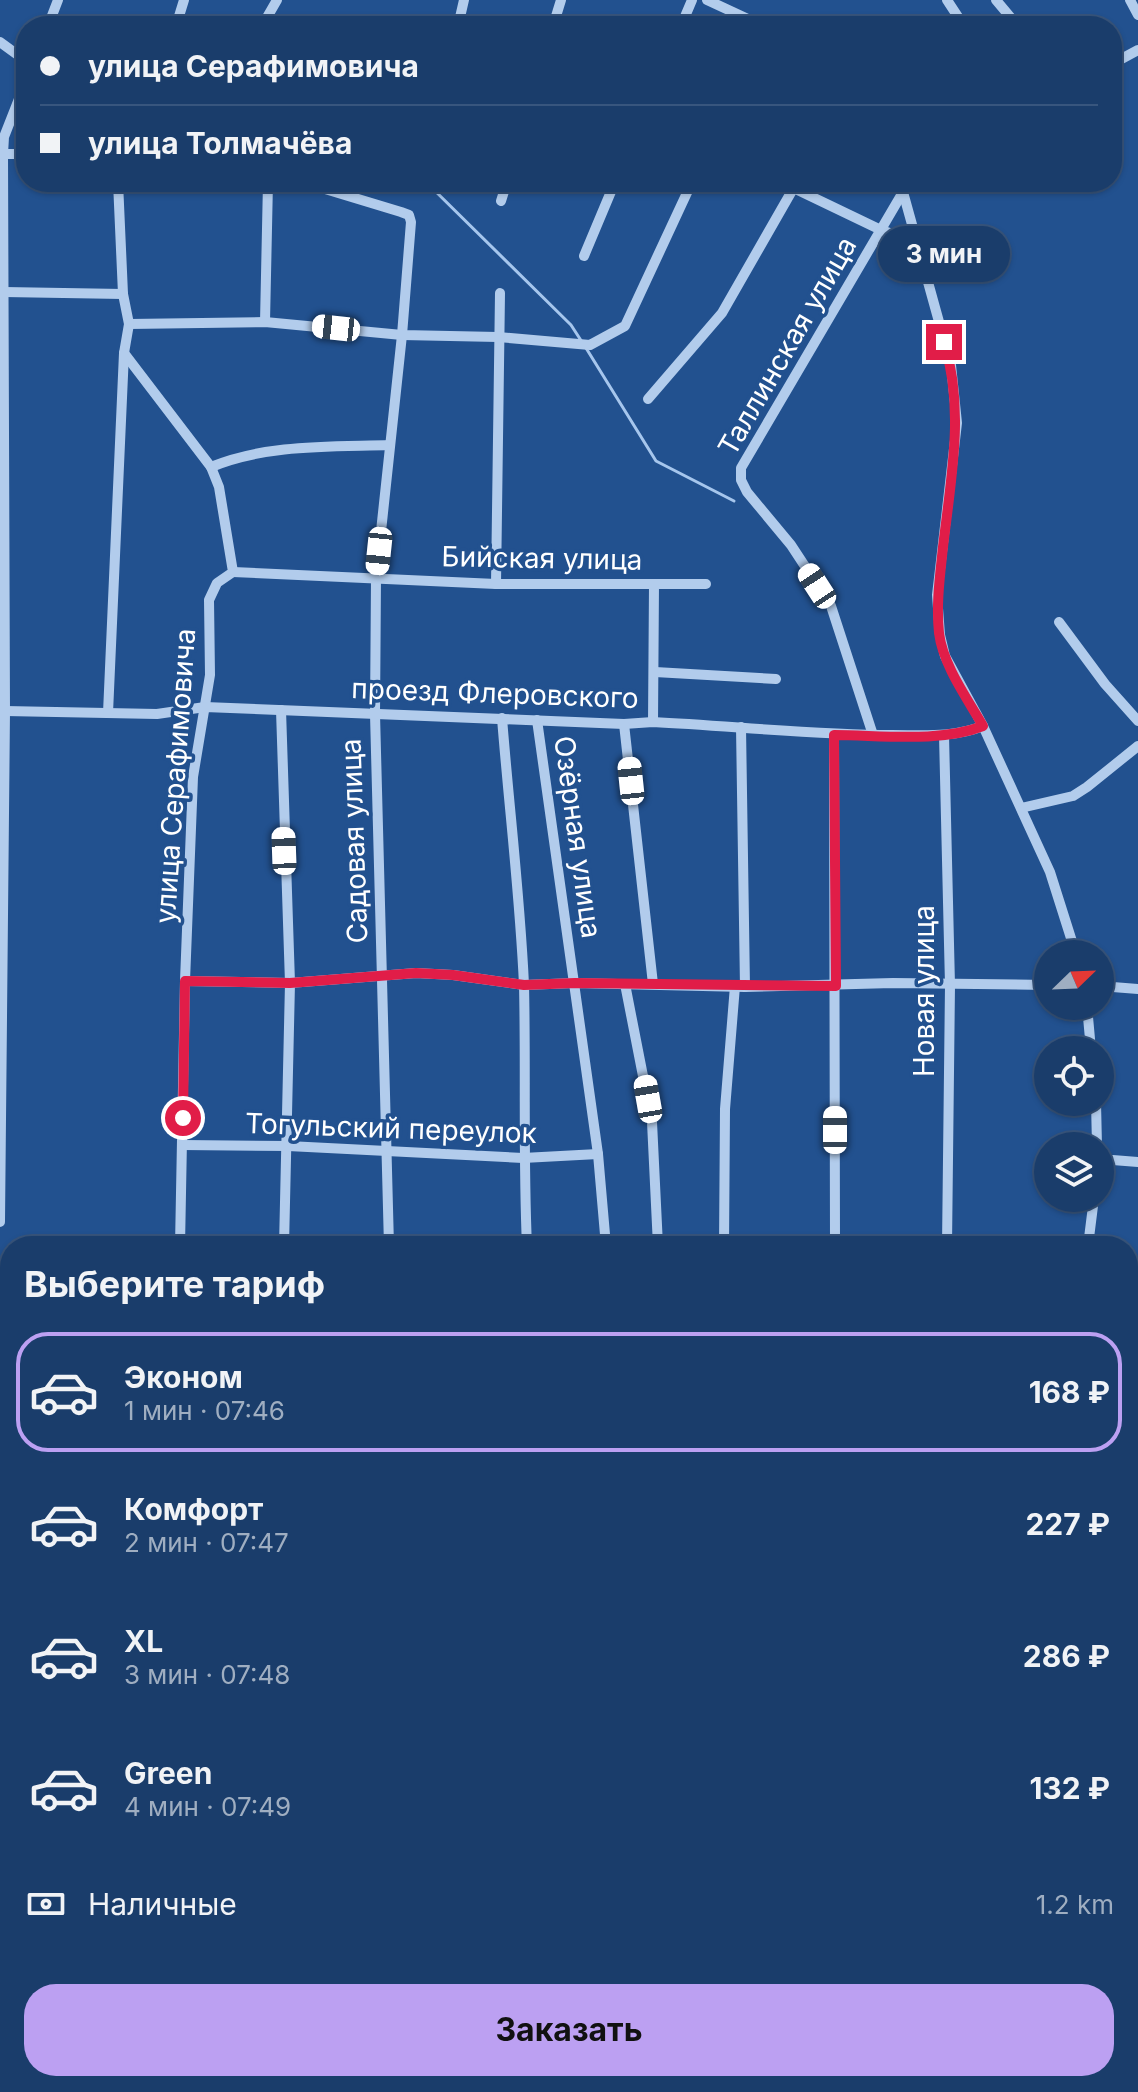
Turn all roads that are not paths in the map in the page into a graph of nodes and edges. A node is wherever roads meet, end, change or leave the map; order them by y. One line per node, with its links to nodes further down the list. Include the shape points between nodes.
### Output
1 (707, 0): 5 (street)
2 (996, 0): 6 (street)
3 (1130, 0): 4 (street)
4 (1138, 15)
5 (741, 16)
6 (1009, 16)
7 (16, 106): 8 (street)
8 (3, 154): 9 (street); 24 (street)
9 (16, 154)
10 (118, 192): 26 (street)
11 (268, 192): 27 (street)
12 (335, 192): 29 (street, Садовая улица, via 409,215)
13 (504, 192): 20 (street)
14 (611, 192): 23 (street)
15 (687, 192): 30 (street, via 625,326 587,346)
16 (792, 192): 32 (street, via 722,313)
17 (809, 192): 21 (street)
18 (903, 192): 21 (street, Таллинская улица)
19 (907, 192): 22 (street)
20 (501, 201)
21 (881, 230): 22 (street); 56 (street, Таллинская улица, via 741,468 747,492 831,606)
22 (918, 243): 53 (street, via 951,365 957,423 937,595 940,635 945,656)
23 (584, 256)
24 (4, 292): 26 (street); 45 (street)
25 (500, 293): 30 (street)
26 (123, 294): 28 (street)
27 (265, 322): 28 (street); 29 (street)
28 (129, 324): 31 (street)
29 (402, 335): 30 (street); 33 (street, Садовая улица)
30 (498, 337): 37 (street)
31 (124, 353): 34 (street); 46 (street)
32 (648, 399)
33 (390, 445): 34 (street, via 253,453); 36 (street, Садовая улица)
34 (211, 467): 35 (street)
35 (233, 572): 36 (street, Бийская улица); 43 (street, улица Серафимовича, via 217,583 209,600)
36 (376, 578): 37 (street, Бийская улица); 47 (street, Садовая улица)
37 (496, 584): 38 (street, Бийская улица)
38 (654, 584): 39 (street, Бийская улица); 41 (street)
39 (706, 584)
40 (1059, 622): 50 (street)
41 (655, 672): 42 (street); 51 (street)
42 (776, 679)
43 (205, 707): 44 (street, проезд Флеровского); 46 (street, проезд Флеровского, via 157,714); 63 (street, улица Серафимовича, via 193,777)
44 (281, 710): 47 (street, проезд Флеровского); 64 (street)
45 (5, 711): 46 (street, проезд Флеровского); 61 (street)
46 (108, 713)
47 (375, 714): 48 (street, проезд Флеровского); 62 (street, Садовая улица)
48 (502, 718): 49 (street, проезд Флеровского); 68 (street)
49 (537, 720): 52 (street, проезд Флеровского); 65 (street, Озёрная улица)
50 (1138, 721)
51 (653, 722): 52 (street, проезд Флеровского); 54 (street, проезд Флеровского)
52 (624, 724): 67 (street)
53 (983, 726): 57 (street, проезд Флеровского); 59 (street)
54 (741, 727): 55 (street, проезд Флеровского); 71 (street)
55 (834, 735): 56 (street, проезд Флеровского); 72 (street)
56 (873, 735): 57 (street, проезд Флеровского)
57 (944, 735): 69 (street, Новая улица)
58 (1138, 746): 59 (street, via 1073,796)
59 (1021, 808): 60 (street, via 1050,872)
60 (1072, 940)
61 (1, 972): 83 (street)
62 (382, 977): 64 (street); 68 (street, via 453,975); 77 (street, Садовая улица)
63 (185, 981): 64 (street); 75 (street, улица Серафимовича)
64 (290, 983): 76 (street)
65 (575, 983): 66 (street); 68 (street); 78 (street, Озёрная улица)
66 (625, 984): 67 (street); 89 (street, via 652,1122)
67 (653, 984): 71 (street)
68 (524, 985): 79 (street)
69 (950, 985): 70 (street); 72 (street); 92 (street, Новая улица)
70 (1034, 985)
71 (740, 986): 72 (street); 90 (street, via 725,1109)
72 (836, 986): 91 (street)
73 (1114, 987): 74 (street)
74 (1138, 989)
75 (182, 1145): 76 (street, Тогульский переулок); 84 (street, улица Серафимовича)
76 (288, 1146): 77 (street, Тогульский переулок); 85 (street)
77 (389, 1152): 79 (street, Тогульский переулок); 86 (street, Садовая улица)
78 (598, 1154): 79 (street, Тогульский переулок); 88 (street, Озёрная улица)
79 (523, 1158): 87 (street)
80 (1114, 1160): 81 (street)
81 (1138, 1162)
82 (1092, 1212): 93 (street)
83 (0, 1222)
84 (180, 1236)
85 (284, 1236)
86 (389, 1236)
87 (527, 1236)
88 (605, 1236)
89 (658, 1236)
90 (724, 1236)
91 (835, 1236)
92 (947, 1236)
93 (1089, 1236)

